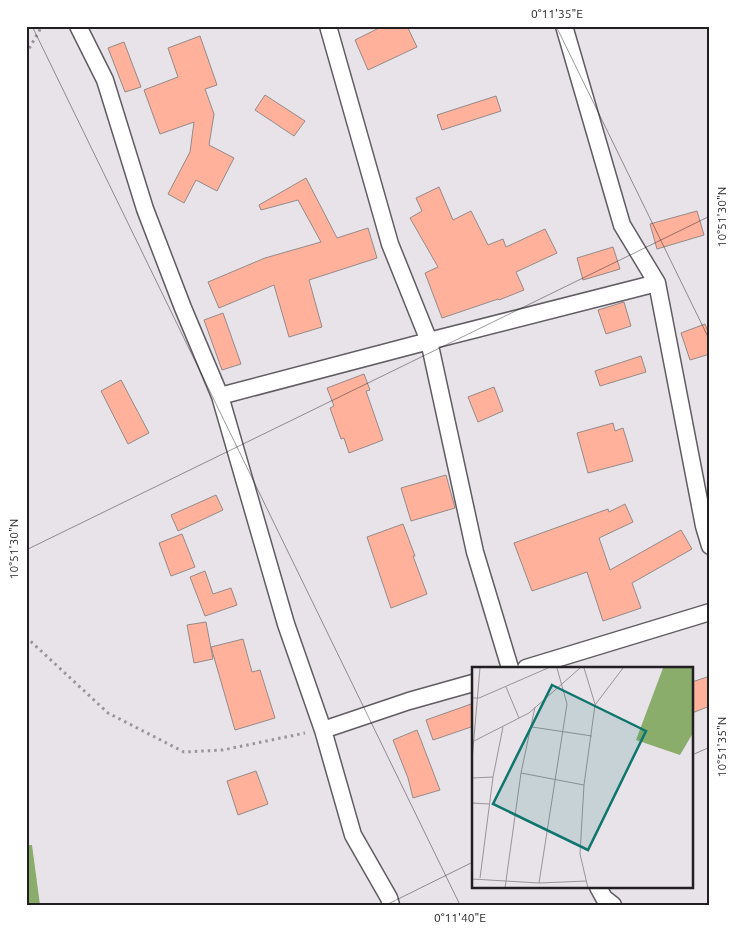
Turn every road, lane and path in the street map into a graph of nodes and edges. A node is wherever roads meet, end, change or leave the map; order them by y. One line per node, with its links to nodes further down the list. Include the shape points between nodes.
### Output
1 (42, 26): 5 (path)
2 (78, 26): 8 (street, via 105,80 145,209)
3 (328, 26): 7 (street, via 390,244)
4 (564, 26): 6 (street, via 622,225)
5 (26, 54)
6 (657, 283): 7 (street); 9 (street)
7 (429, 340): 8 (street); 12 (street, via 475,552)
8 (220, 396): 15 (street, via 286,624)
9 (710, 546)
10 (710, 612): 13 (street)
11 (26, 637): 15 (path, via 108,713 184,752 223,750)
12 (510, 667)
13 (529, 667)
14 (472, 684): 15 (street)
15 (323, 730): 17 (street, via 353,835)
16 (599, 888): 18 (street)
17 (391, 905)
18 (613, 905)

